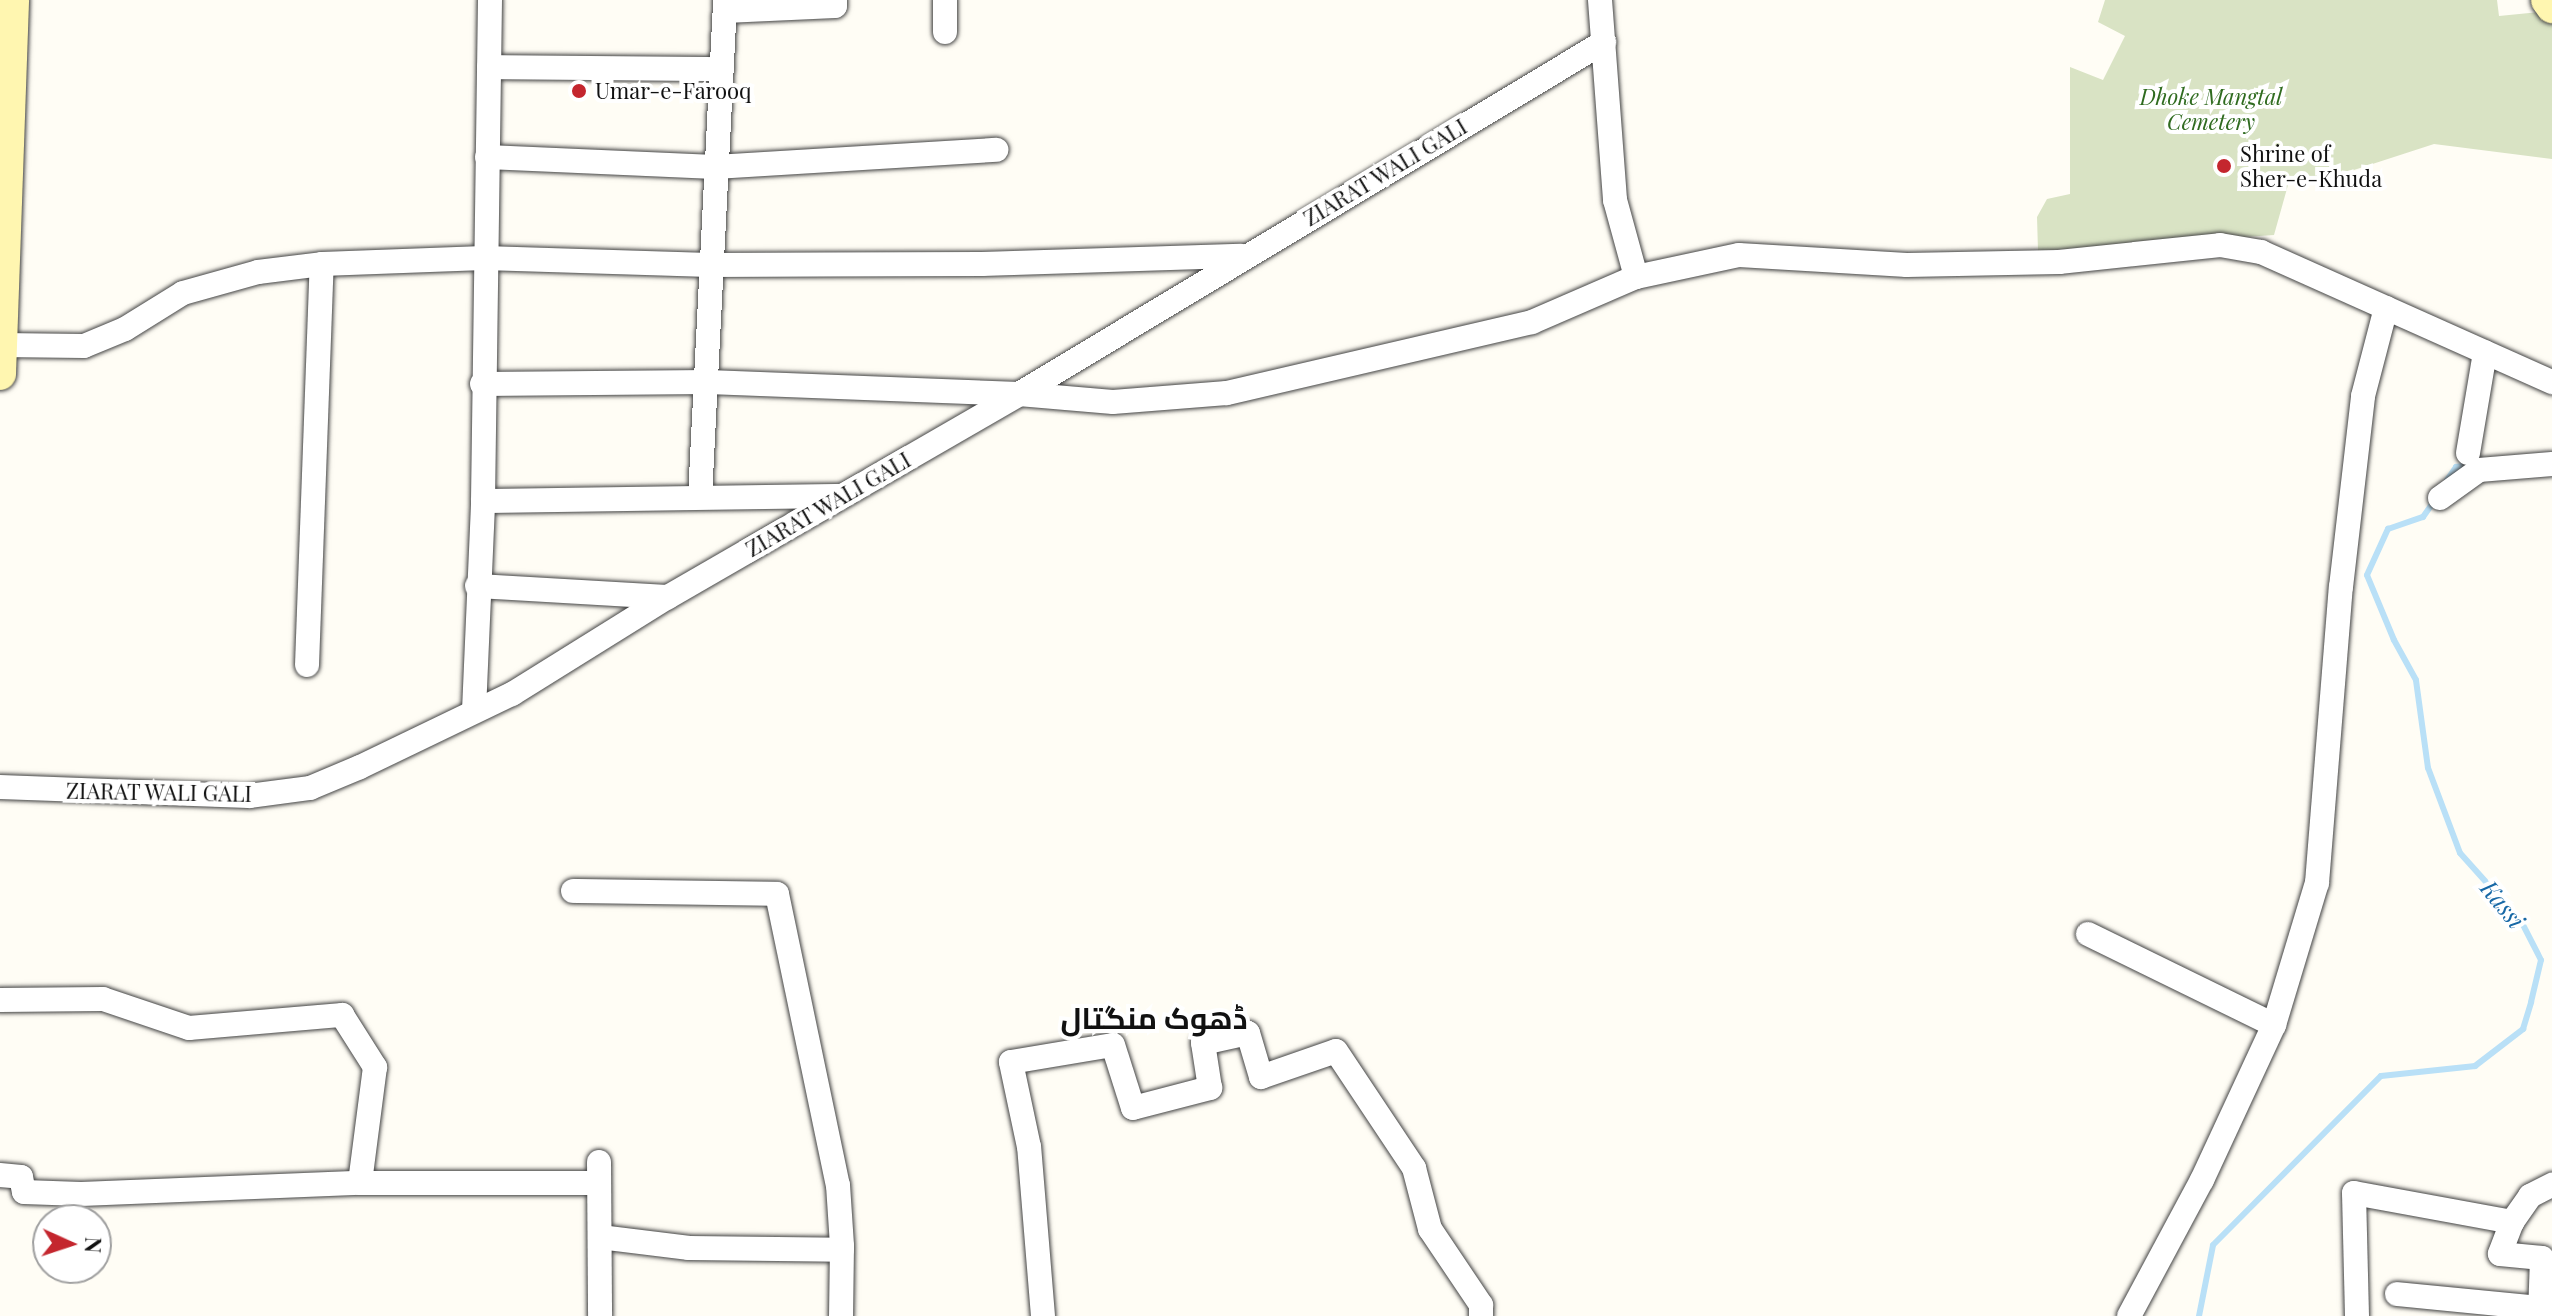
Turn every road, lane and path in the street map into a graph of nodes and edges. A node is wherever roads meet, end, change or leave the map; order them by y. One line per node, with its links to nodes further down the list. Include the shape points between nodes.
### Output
1 (13, 0): 23 (main road)
2 (490, 0): 11 (street)
3 (835, 0): 7 (street, via 835,6)
4 (945, 0): 9 (street)
5 (1600, 0): 10 (street)
6 (2547, 0): 8 (main road)
7 (725, 5): 12 (street)
8 (2552, 7)
9 (945, 32)
10 (1604, 42): 16 (street, ZIARAT WALI GALI); 20 (street, via 1615,200)
11 (489, 67): 12 (street); 14 (street)
12 (721, 69): 15 (street)
13 (996, 150): 15 (street)
14 (487, 157): 15 (street); 17 (street)
15 (715, 167): 19 (street)
16 (1243, 256): 19 (street); 27 (street, ZIARAT WALI GALI)
17 (484, 258): 18 (street); 19 (street); 26 (street)
18 (322, 264): 23 (street, via 258,272 183,293 125,329 84,346); 36 (street)
19 (710, 265): 24 (street)
20 (1636, 277): 21 (street, via 1739,255 1907,265 2059,262 2220,245 2261,252); 27 (street, via 1532,322 1227,393 1113,402)
21 (2386, 308): 22 (street); 42 (street, via 2363,396 2317,883)
22 (2485, 352): 25 (street); 28 (street)
23 (1, 360)
24 (708, 382): 26 (street); 27 (street); 31 (street)
25 (2552, 382)
26 (482, 384): 33 (street)
27 (1019, 394): 30 (street, ZIARAT WALI GALI)
28 (2468, 453)
29 (2552, 464): 32 (street, via 2479,470)
30 (841, 496): 31 (street); 35 (street, ZIARAT WALI GALI)
31 (700, 497): 33 (street)
32 (2440, 498)
33 (483, 501): 34 (street)
34 (477, 586): 35 (street); 37 (street)
35 (668, 597): 37 (street, ZIARAT WALI GALI, via 512,694)
36 (307, 665)
37 (474, 711): 38 (street, ZIARAT WALI GALI, via 310,788 249,796)
38 (0, 787)
39 (573, 891): 48 (street, via 777,894 838,1185)
40 (2088, 934): 42 (street)
41 (0, 1000): 44 (street, via 103,999 189,1028 342,1015 375,1067)
42 (2274, 1025): 56 (street, via 2202,1180)
43 (0, 1175): 44 (street, via 21,1177 24,1192 81,1194)
44 (360, 1183): 47 (street, via 599,1172)
45 (2552, 1185): 46 (street, via 2530,1196)
46 (2512, 1222): 51 (street, via 2500,1254 2542,1258); 57 (street, via 2354,1193)
47 (600, 1237): 48 (street, via 689,1248); 52 (street)
48 (842, 1250): 53 (street)
49 (2397, 1294): 50 (street)
50 (2464, 1308): 51 (street)
51 (2540, 1312)
52 (600, 1316)
53 (841, 1316)
54 (1043, 1316): 55 (street, via 1029,1147 1011,1062 1113,1045 1133,1108 1210,1088 1203,1043 1248,1033 1261,1077 1336,1051 1414,1168 1430,1229 1481,1305)
55 (1481, 1316)
56 (2129, 1316)
57 (2357, 1316)

